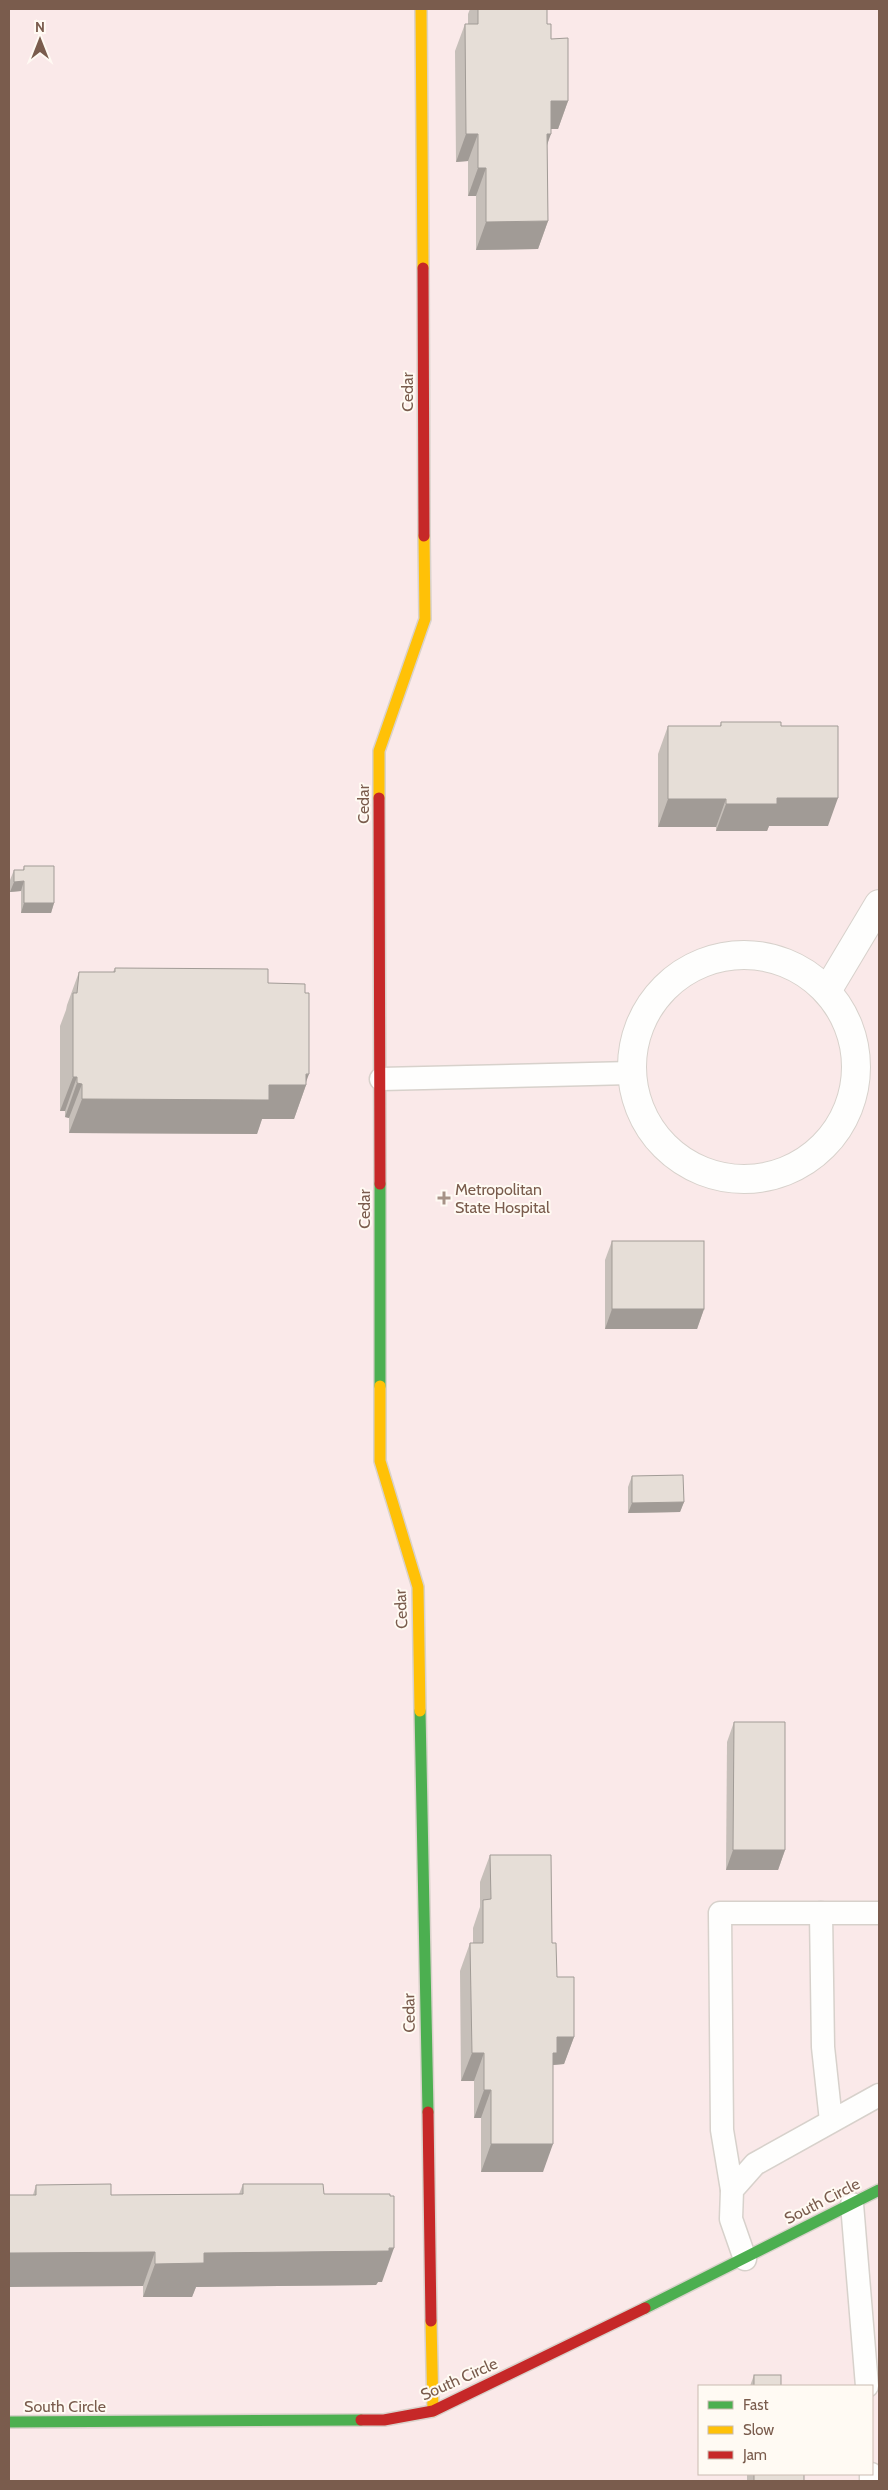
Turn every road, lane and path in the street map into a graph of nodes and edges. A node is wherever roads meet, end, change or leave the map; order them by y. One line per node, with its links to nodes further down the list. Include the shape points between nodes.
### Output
1 (421, 9): 5 (street, Cedar, via 425,619 379,750)
2 (879, 904): 3 (street)
3 (828, 991): 4 (street, via 800,969 768,956 733,954 700,963 670,981 648,1007 634,1039); 4 (street, via 848,1024 857,1062 851,1100 834,1135 805,1162 768,1177 730,1179 692,1167 661,1143 639,1111)
4 (631, 1073): 5 (lane)
5 (381, 1079): 15 (street, Cedar, via 380,1461 418,1586)
6 (821, 1913): 7 (lane); 9 (lane, via 823,2047); 10 (lane, via 720,1913 722,2130)
7 (879, 1913)
8 (879, 2095): 9 (lane)
9 (832, 2121): 10 (lane, via 755,2164)
10 (732, 2190): 13 (lane, via 731,2219)
11 (879, 2190): 12 (street, South Circle)
12 (852, 2204): 13 (street, South Circle); 14 (lane)
13 (745, 2259): 15 (street, South Circle)
14 (867, 2385)
15 (433, 2411): 16 (street, South Circle, via 384,2420)
16 (9, 2422)

